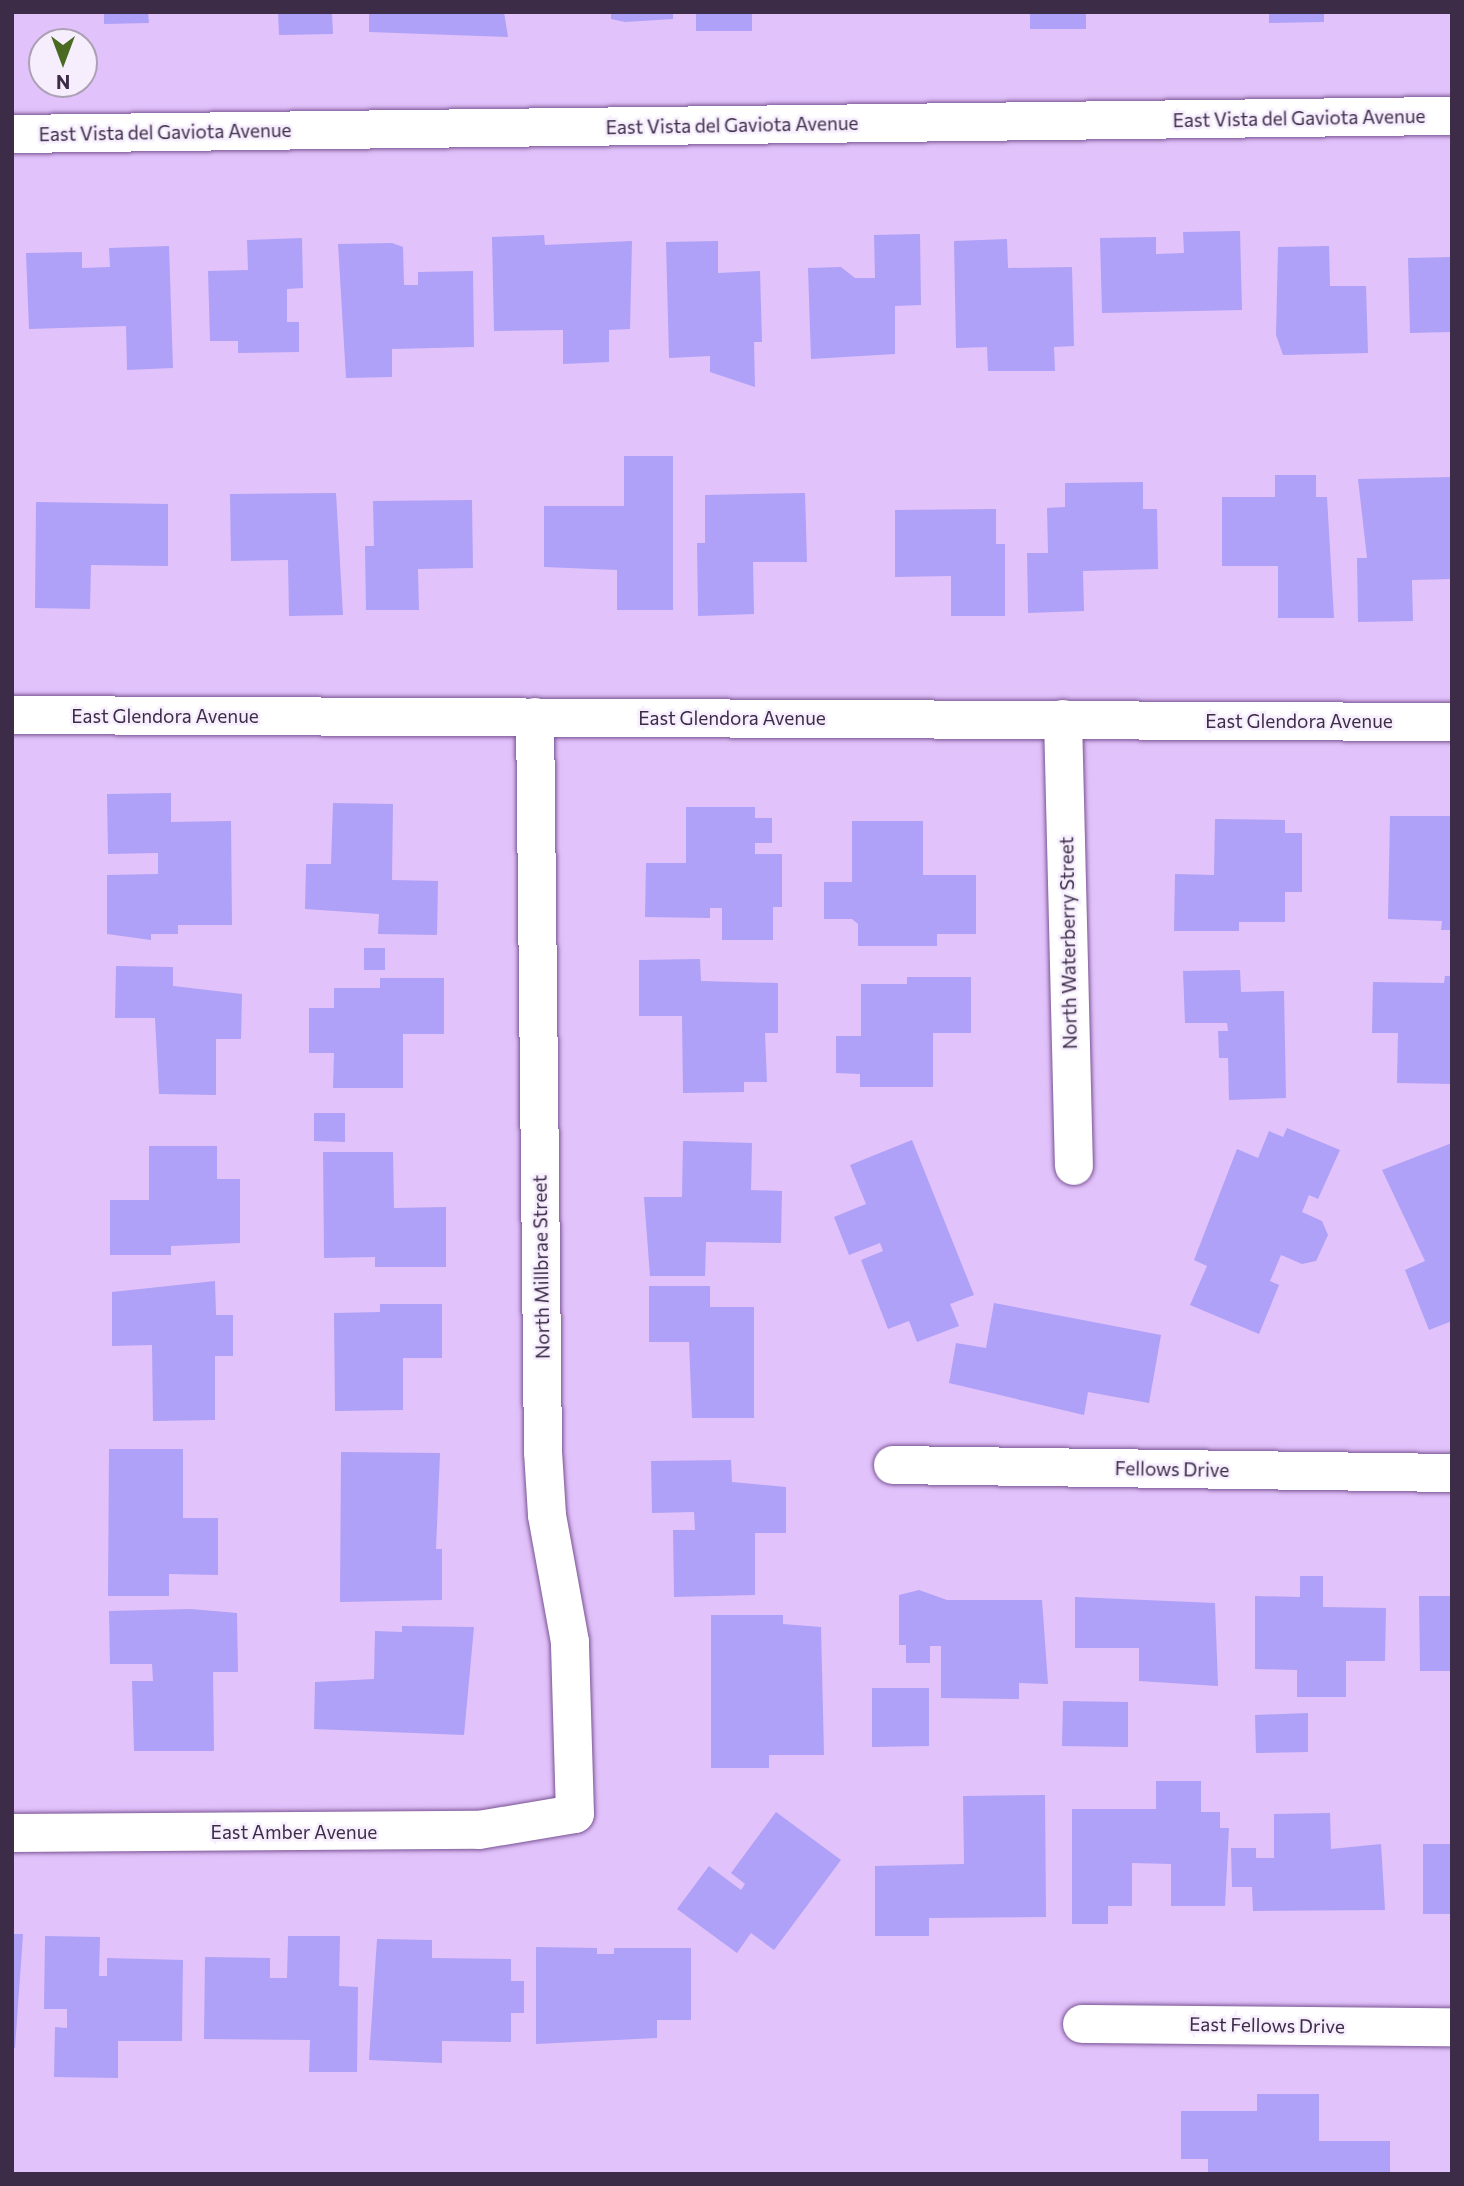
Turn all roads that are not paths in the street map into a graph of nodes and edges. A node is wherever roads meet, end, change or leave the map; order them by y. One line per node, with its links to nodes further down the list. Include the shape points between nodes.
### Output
1 (1452, 116): 2 (street, East Vista del Gaviota Avenue)
2 (12, 134)
3 (12, 715): 4 (street, East Glendora Avenue)
4 (535, 717): 5 (street, East Glendora Avenue); 10 (street, North Millbrae Street, via 543,1452 570,1642)
5 (1063, 719): 6 (street, East Glendora Avenue); 7 (street, North Waterberry Street)
6 (1452, 722)
7 (1074, 1166)
8 (893, 1465): 9 (street, Fellows Drive)
9 (1452, 1472)
10 (575, 1814): 11 (street, East Amber Avenue, via 479,1830)
11 (12, 1833)
12 (1082, 2024): 13 (street, East Fellows Drive)
13 (1452, 2027)

